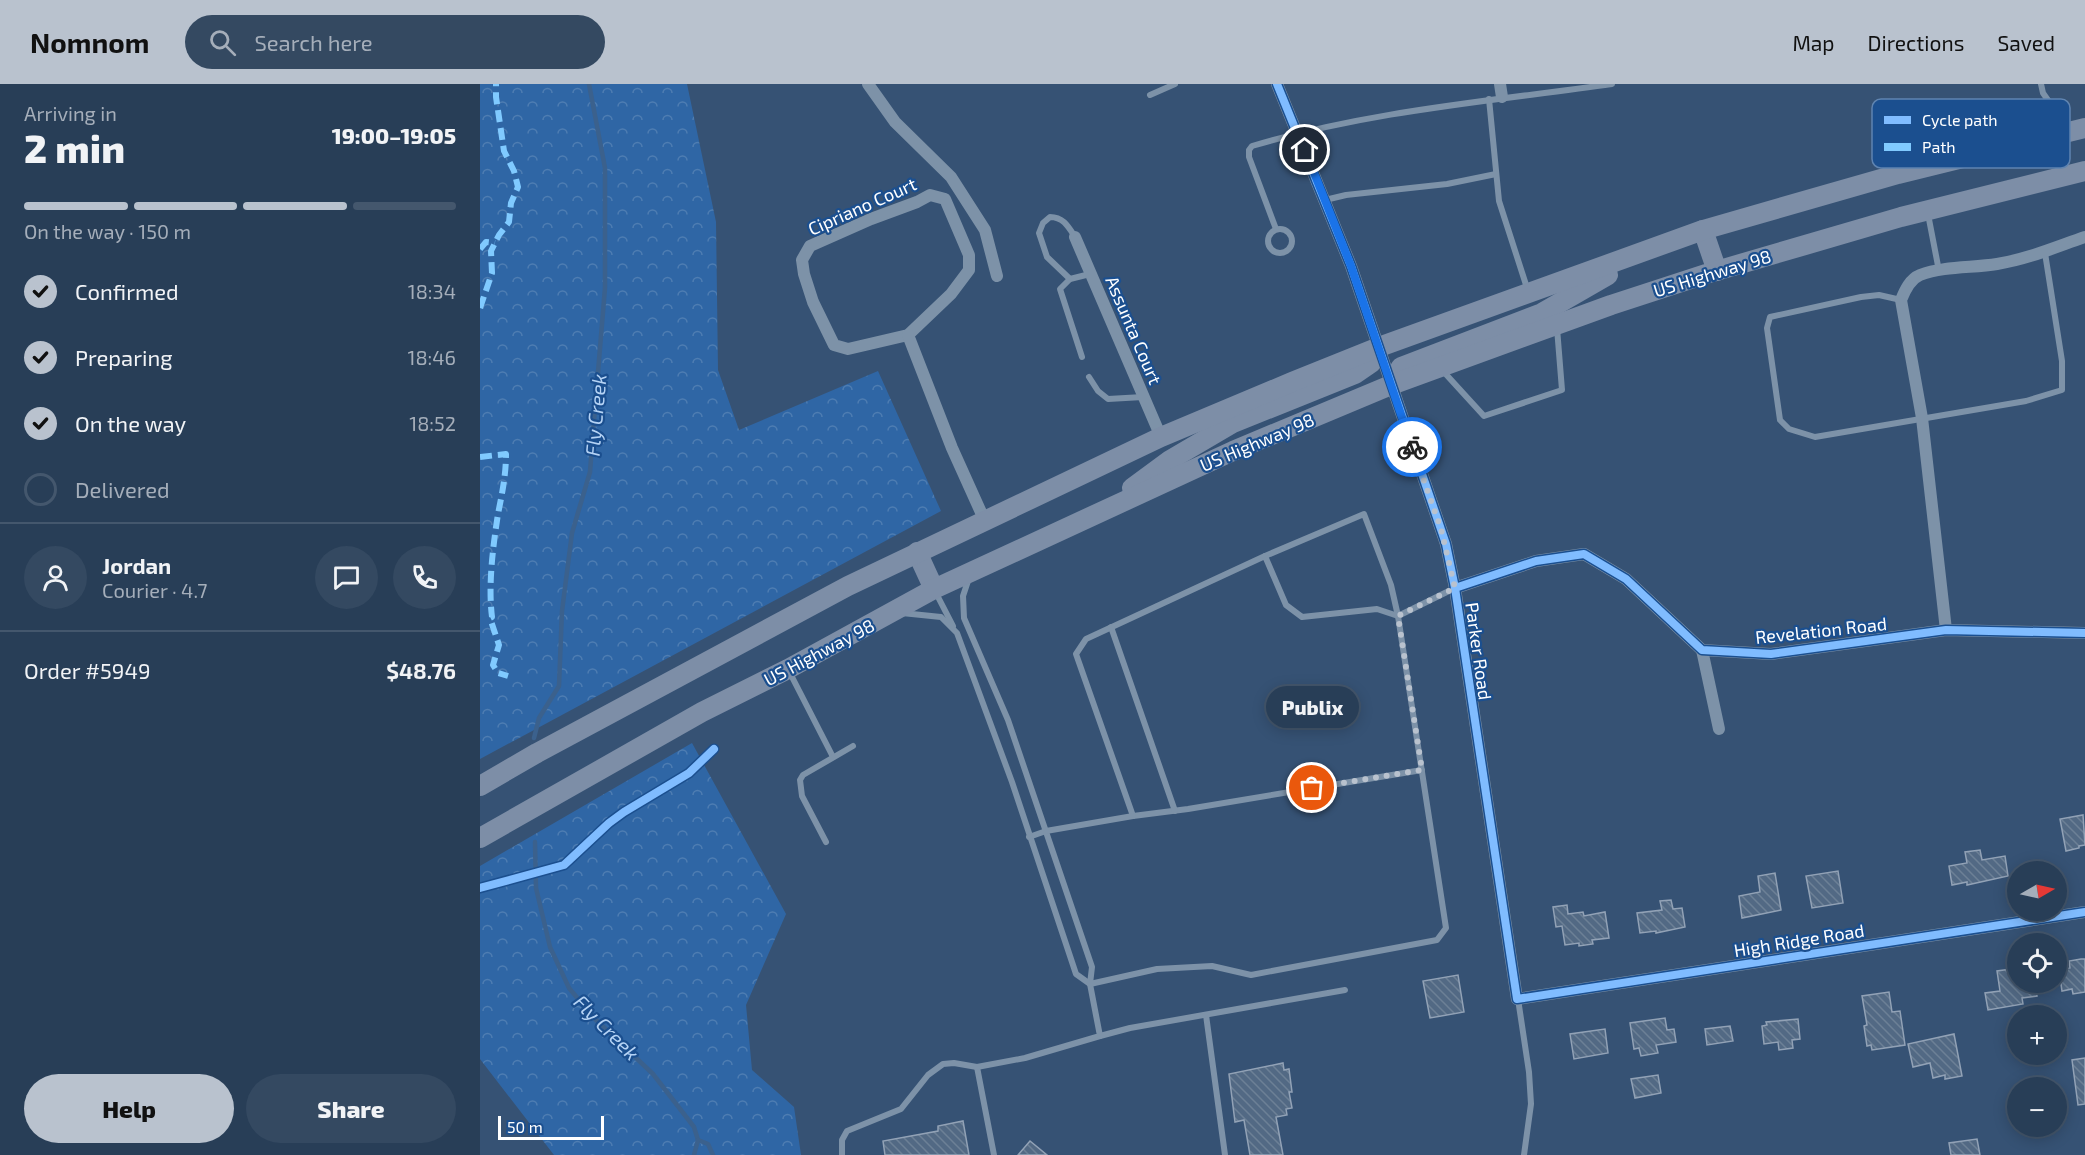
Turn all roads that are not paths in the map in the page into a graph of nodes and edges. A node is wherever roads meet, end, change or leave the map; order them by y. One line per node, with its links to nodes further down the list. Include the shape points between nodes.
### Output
1 (868, 84): 24 (street, via 895,122 951,177 985,230)
2 (1175, 84): 7 (lane)
3 (1277, 84): 9 (street, Parker Road)
4 (1612, 84): 6 (lane)
5 (2042, 84): 8 (lane)
6 (1497, 93): 9 (lane); 12 (lane)
7 (1150, 95)
8 (2049, 99)
9 (1297, 132): 13 (street, Parker Road); 15 (lane, via 1249,150)
10 (1922, 168): 16 (main road)
11 (2085, 171): 14 (main road, US Highway 98)
12 (1496, 174): 13 (lane); 26 (lane, via 1498,201)
13 (1325, 200): 30 (street, Parker Road)
14 (1927, 210): 21 (main road, US Highway 98); 22 (lane)
15 (1276, 229): 15 (lane, via 1288,231 1293,238 1285,252 1274,251 1269,245 1270,234)
16 (1703, 230): 19 (main road); 21 (main road)
17 (1075, 237): 23 (street, Assunta Court); 25 (lane, via 1057,217 1043,223 1039,233 1047,257)
18 (2085, 237): 20 (street)
19 (1654, 248): 26 (main road); 34 (main road, via 1542,313 1401,367)
20 (2045, 253): 22 (street); 36 (lane, via 2062,361 2062,390 2026,401)
21 (1717, 271): 28 (main road, US Highway 98)
22 (1939, 271): 27 (street, via 1918,276 1907,286)
23 (1091, 273): 25 (lane); 35 (street, Assunta Court)
24 (997, 276)
25 (1070, 279): 31 (lane, via 1060,289)
26 (1529, 294): 30 (main road)
27 (1901, 300): 36 (street); 36 (lane, via 1879,295 1861,297 1770,317 1767,328 1780,420 1789,429 1815,438)
28 (1556, 325): 32 (main road, US Highway 98); 32 (lane, via 1562,390 1484,416)
29 (908, 335): 29 (street, Cipriano Court, via 848,349 834,345 813,302 802,260 810,246 930,195 945,199 969,255 969,270 951,294); 39 (street)
30 (1379, 347): 34 (street, Parker Road); 37 (main road); 38 (main road, via 1371,363 1355,374 1233,423 1170,460)
31 (1082, 357)
32 (1439, 367): 34 (main road, US Highway 98)
33 (1089, 377): 35 (lane, via 1108,399)
34 (1391, 385): 38 (main road, US Highway 98); 43 (street, Parker Road, via 1441,529)
35 (1143, 397): 37 (street, Assunta Court)
36 (1922, 418): 48 (street)
37 (1161, 437): 39 (main road)
38 (1099, 512): 42 (main road, US Highway 98)
39 (984, 519): 40 (main road)
40 (917, 552): 44 (main road); 57 (main road)
41 (1265, 556): 46 (lane, via 1286,605 1302,617 1377,609); 46 (lane, via 1364,514 1391,585); 47 (lane)
42 (971, 572): 44 (main road, US Highway 98); 60 (lane, via 963,596 964,618 1008,720)
43 (1455, 588): 46 (lane); 51 (street, via 1536,561 1584,554 1626,579); 67 (street, Parker Road)
44 (934, 590): 45 (main road, US Highway 98); 49 (lane)
45 (893, 612): 49 (lane, via 941,617); 52 (main road, US Highway 98)
46 (1398, 616): 56 (lane)
47 (1110, 627): 58 (lane); 59 (lane, via 1086,639 1076,654)
48 (1946, 630): 50 (street, Revelation Road); 51 (street, Revelation Road, via 1771,654)
49 (957, 633): 61 (lane)
50 (2085, 633)
51 (1702, 650): 53 (street)
52 (788, 669): 55 (lane); 62 (main road, US Highway 98, via 702,712)
53 (1719, 729)
54 (853, 747): 55 (lane)
55 (833, 757): 63 (lane, via 803,775 799,785)
56 (1422, 770): 58 (lane); 65 (lane, via 1446,928 1437,940 1251,975 1212,966 1156,969)
57 (480, 786)
58 (1175, 811): 59 (lane)
59 (1133, 816): 60 (lane)
60 (1046, 831): 61 (lane); 65 (lane, via 1092,967)
61 (1029, 837): 65 (lane, via 1076,975)
62 (480, 838)
63 (826, 842)
64 (2085, 912): 67 (street, High Ridge Road)
65 (1090, 984): 69 (lane)
66 (1345, 990): 68 (lane)
67 (1518, 999): 74 (lane, via 1531,1096)
68 (1206, 1015): 69 (lane); 73 (lane)
69 (1100, 1036): 70 (lane, via 1025,1058)
70 (977, 1067): 71 (lane, via 943,1064 928,1075 901,1109 847,1131 842,1140); 72 (lane)
71 (842, 1155)
72 (994, 1155)
73 (1225, 1155)
74 (1524, 1155)

